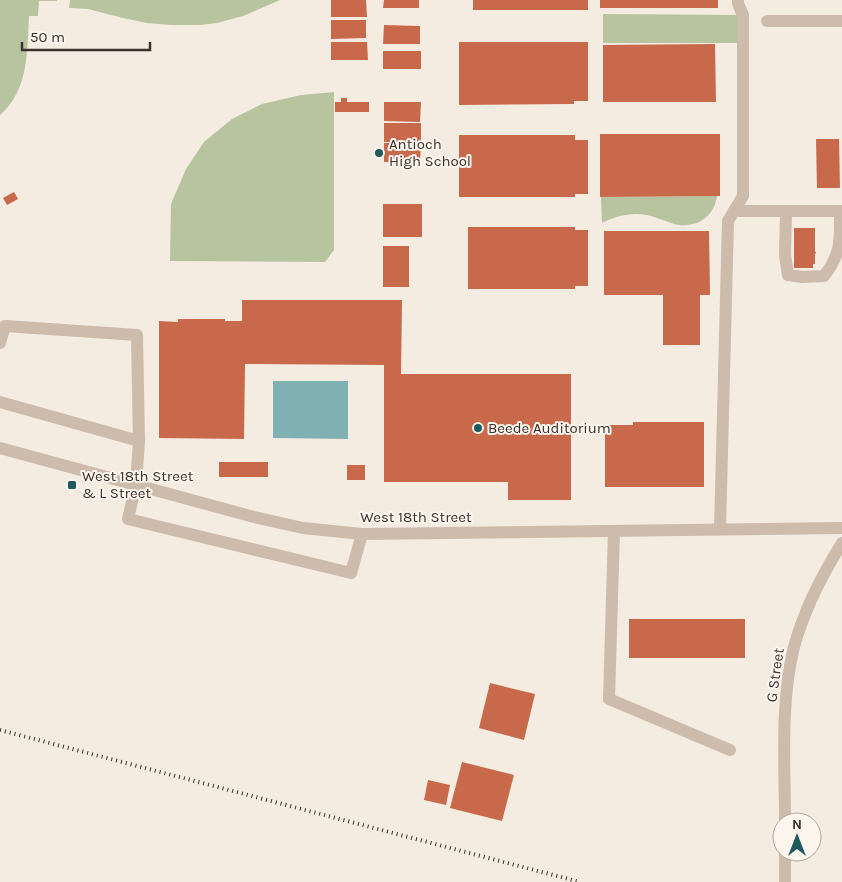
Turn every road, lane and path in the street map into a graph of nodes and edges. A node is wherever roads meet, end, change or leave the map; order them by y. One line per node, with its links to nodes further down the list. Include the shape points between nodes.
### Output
1 (738, 0): 4 (street, via 743,15 743,196)
2 (767, 21): 3 (street)
3 (842, 21)
4 (734, 211): 5 (street); 13 (street, via 728,221)
5 (786, 211): 6 (street); 6 (street, via 788,275 802,277 824,276 833,265 840,248)
6 (841, 211)
7 (0, 343): 9 (street, via 5,326 138,335)
8 (0, 402): 9 (street)
9 (139, 441): 11 (street)
10 (0, 448): 11 (street, West 18th Street)
11 (136, 484): 15 (street, West 18th Street, via 254,517 304,528); 15 (street, via 128,519 351,573)
12 (842, 528): 13 (street, West 18th Street)
13 (720, 529): 14 (street, West 18th Street)
14 (614, 531): 15 (street, West 18th Street); 17 (street, via 610,699)
15 (362, 534)
16 (842, 543): 18 (street, G Street, via 808,606 794,647 786,721)
17 (730, 750)
18 (785, 812)
19 (785, 862): 20 (street)
20 (785, 878)

